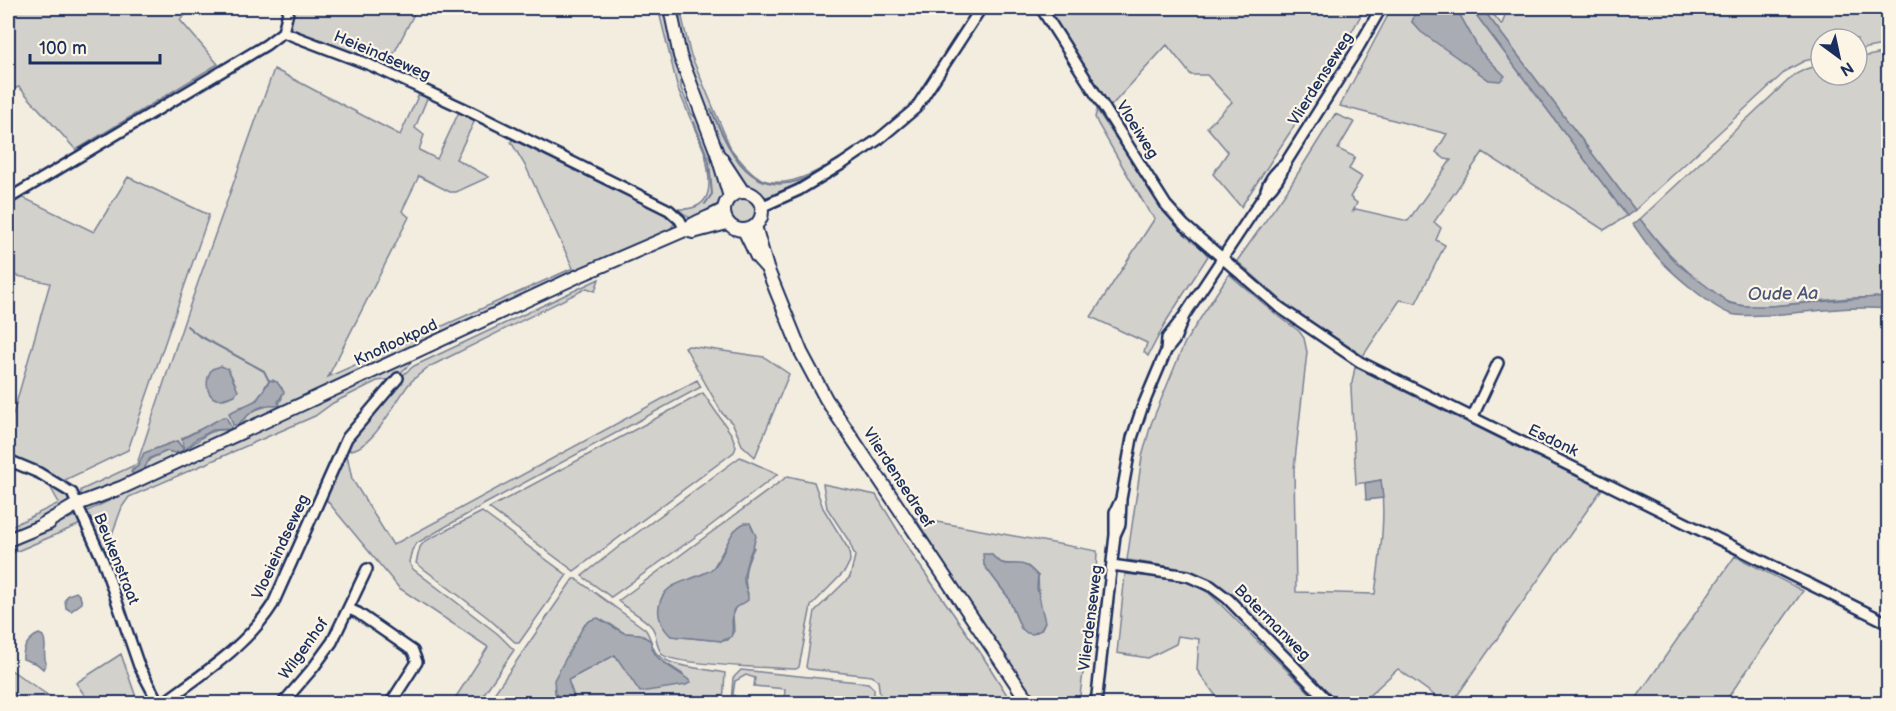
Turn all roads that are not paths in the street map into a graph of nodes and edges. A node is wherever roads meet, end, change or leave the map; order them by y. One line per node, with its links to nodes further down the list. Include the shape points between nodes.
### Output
1 (289, 8): 6 (street)
2 (670, 8): 7 (main road, via 680,56)
3 (981, 8): 11 (street, via 916,108 842,165)
4 (1041, 8): 16 (street, Vloeiweg, via 1166,205)
5 (1381, 8): 16 (street, Vlierdenseweg, via 1276,184)
6 (283, 32): 10 (street); 15 (street, Heieindseweg, via 370,65 463,108 669,210)
7 (717, 153): 8 (main road); 9 (main road)
8 (743, 192): 9 (main road); 11 (main road, via 754,196)
9 (730, 197): 12 (main road)
10 (8, 198)
11 (761, 207): 14 (main road, via 761,217)
12 (724, 209): 13 (main road); 15 (main road, Knoflookpad)
13 (727, 223): 14 (main road); 15 (main road, Knoflookpad, via 693,232)
14 (749, 228): 27 (main road, Vlierdensedreef, via 757,257 767,268 801,352 826,399)
15 (685, 230): 21 (main road, Knoflookpad)
16 (1222, 257): 19 (street, Esdonk, via 1279,307 1360,362); 23 (street, Vlierdenseweg, via 1167,338 1166,351 1136,428)
17 (1498, 363): 19 (street)
18 (398, 378): 28 (street, Vloeieindseweg, via 347,438 263,620 234,649)
19 (1472, 418): 26 (street, Esdonk)
20 (8, 460): 21 (street, Beukenstraat, via 68,489)
21 (79, 507): 22 (main road, Knoflookpad); 28 (street, Beukenstraat, via 103,561 139,666)
22 (8, 540)
23 (1112, 565): 32 (street, Vlierdenseweg); 33 (street, Botermanweg, via 1188,576 1210,586 1228,599)
24 (367, 569): 25 (street, Wilgenhof)
25 (349, 609): 29 (street, Wilgenhof, via 314,668); 30 (street, Wilgenhof, via 416,656 417,662)
26 (1888, 623)
27 (1025, 699): 31 (main road, Vlierdensedreef)
28 (160, 704)
29 (282, 704)
30 (390, 704)
31 (1033, 704)
32 (1096, 704)
33 (1331, 704)

